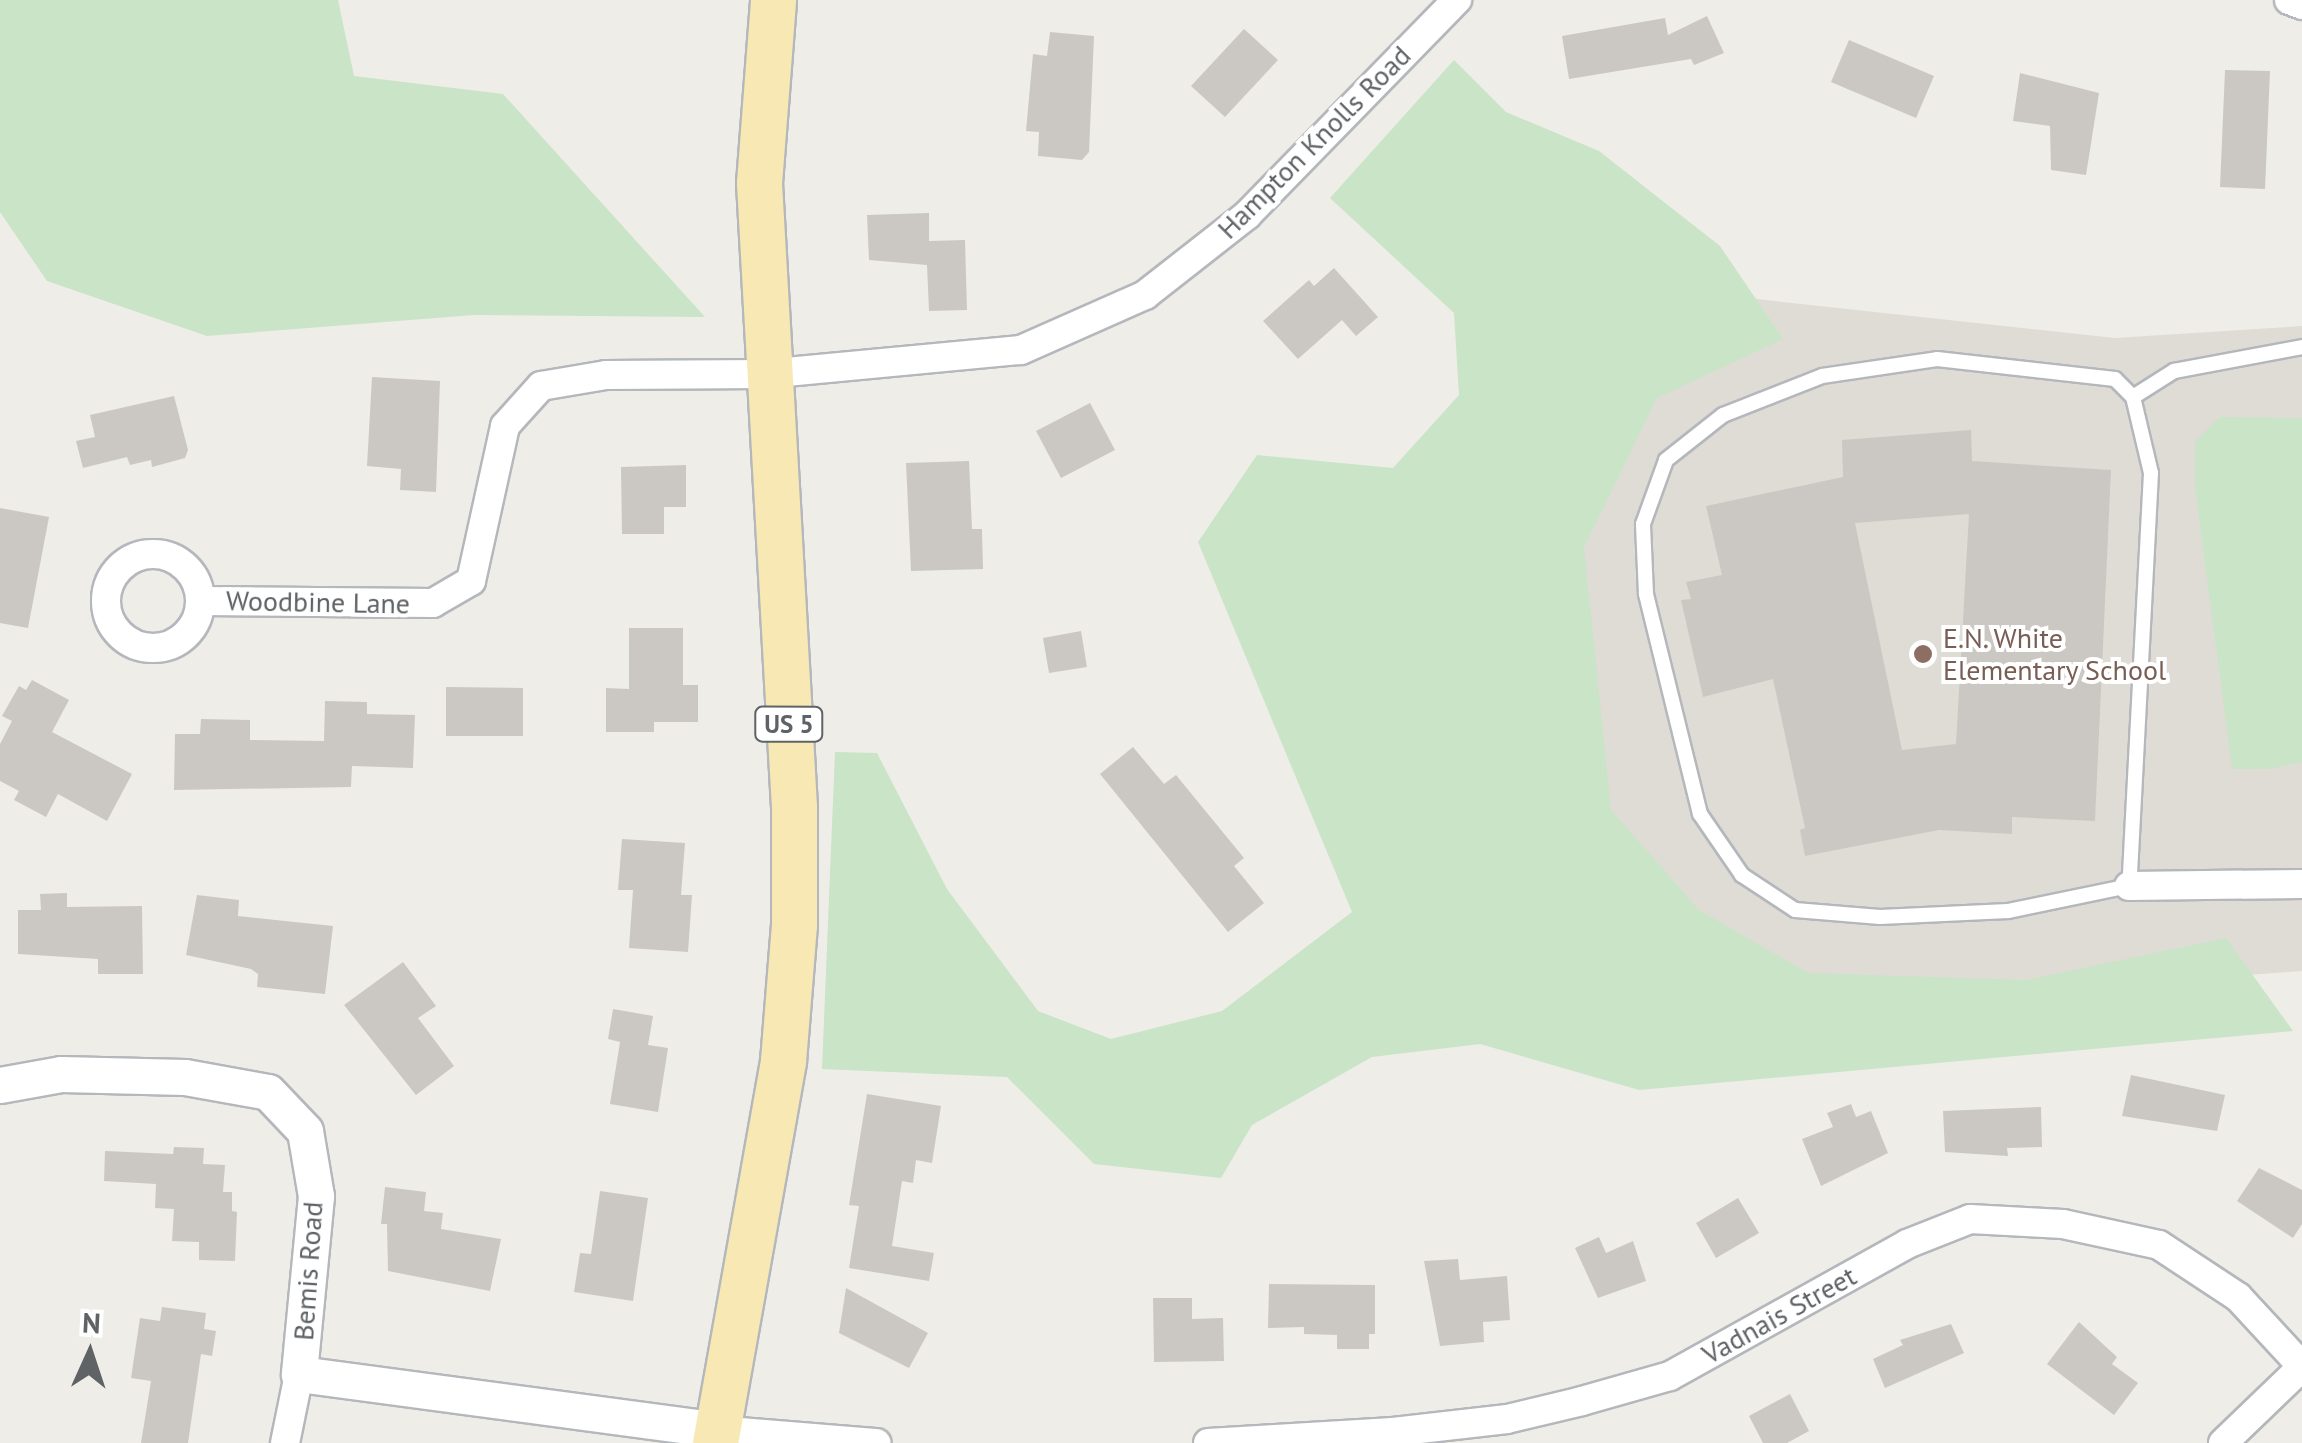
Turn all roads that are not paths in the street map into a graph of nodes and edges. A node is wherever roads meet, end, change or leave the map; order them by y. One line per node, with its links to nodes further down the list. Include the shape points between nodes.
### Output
1 (773, 0): 6 (main road, US 5, via 758,182)
2 (1458, 0): 6 (street, Hampton Knolls Road, via 1247,216 1145,295 1021,350)
3 (2290, 0): 4 (street)
4 (2302, 4)
5 (2302, 347): 7 (lane, via 2174,371)
6 (765, 374): 8 (street, Woodbine Lane, via 606,375 542,386 506,426 472,581 433,603); 14 (main road, US 5, via 794,808 794,924 783,1061)
7 (2133, 397): 10 (lane, via 2151,473); 10 (lane, via 2115,379 1937,359 1822,376 1723,415 1666,460 1644,524 1646,594 1681,755 1700,814 1742,875 1795,910 1880,917 2008,911)
8 (201, 601)
9 (2302, 884): 10 (street)
10 (2129, 886)
11 (0, 1086): 13 (street, Bemis Road, via 61,1074 185,1077 268,1092 305,1131 316,1196)
12 (2302, 1366): 17 (street, Vadnais Street, via 2238,1297 2159,1245 2063,1224 1970,1219 1907,1244 1670,1376 1582,1402 1412,1430); 18 (street)
13 (299, 1374): 14 (street, Bemis Road); 15 (street)
14 (716, 1437): 16 (street)
15 (285, 1443)
16 (876, 1443)
17 (1208, 1443)
18 (2223, 1443)

